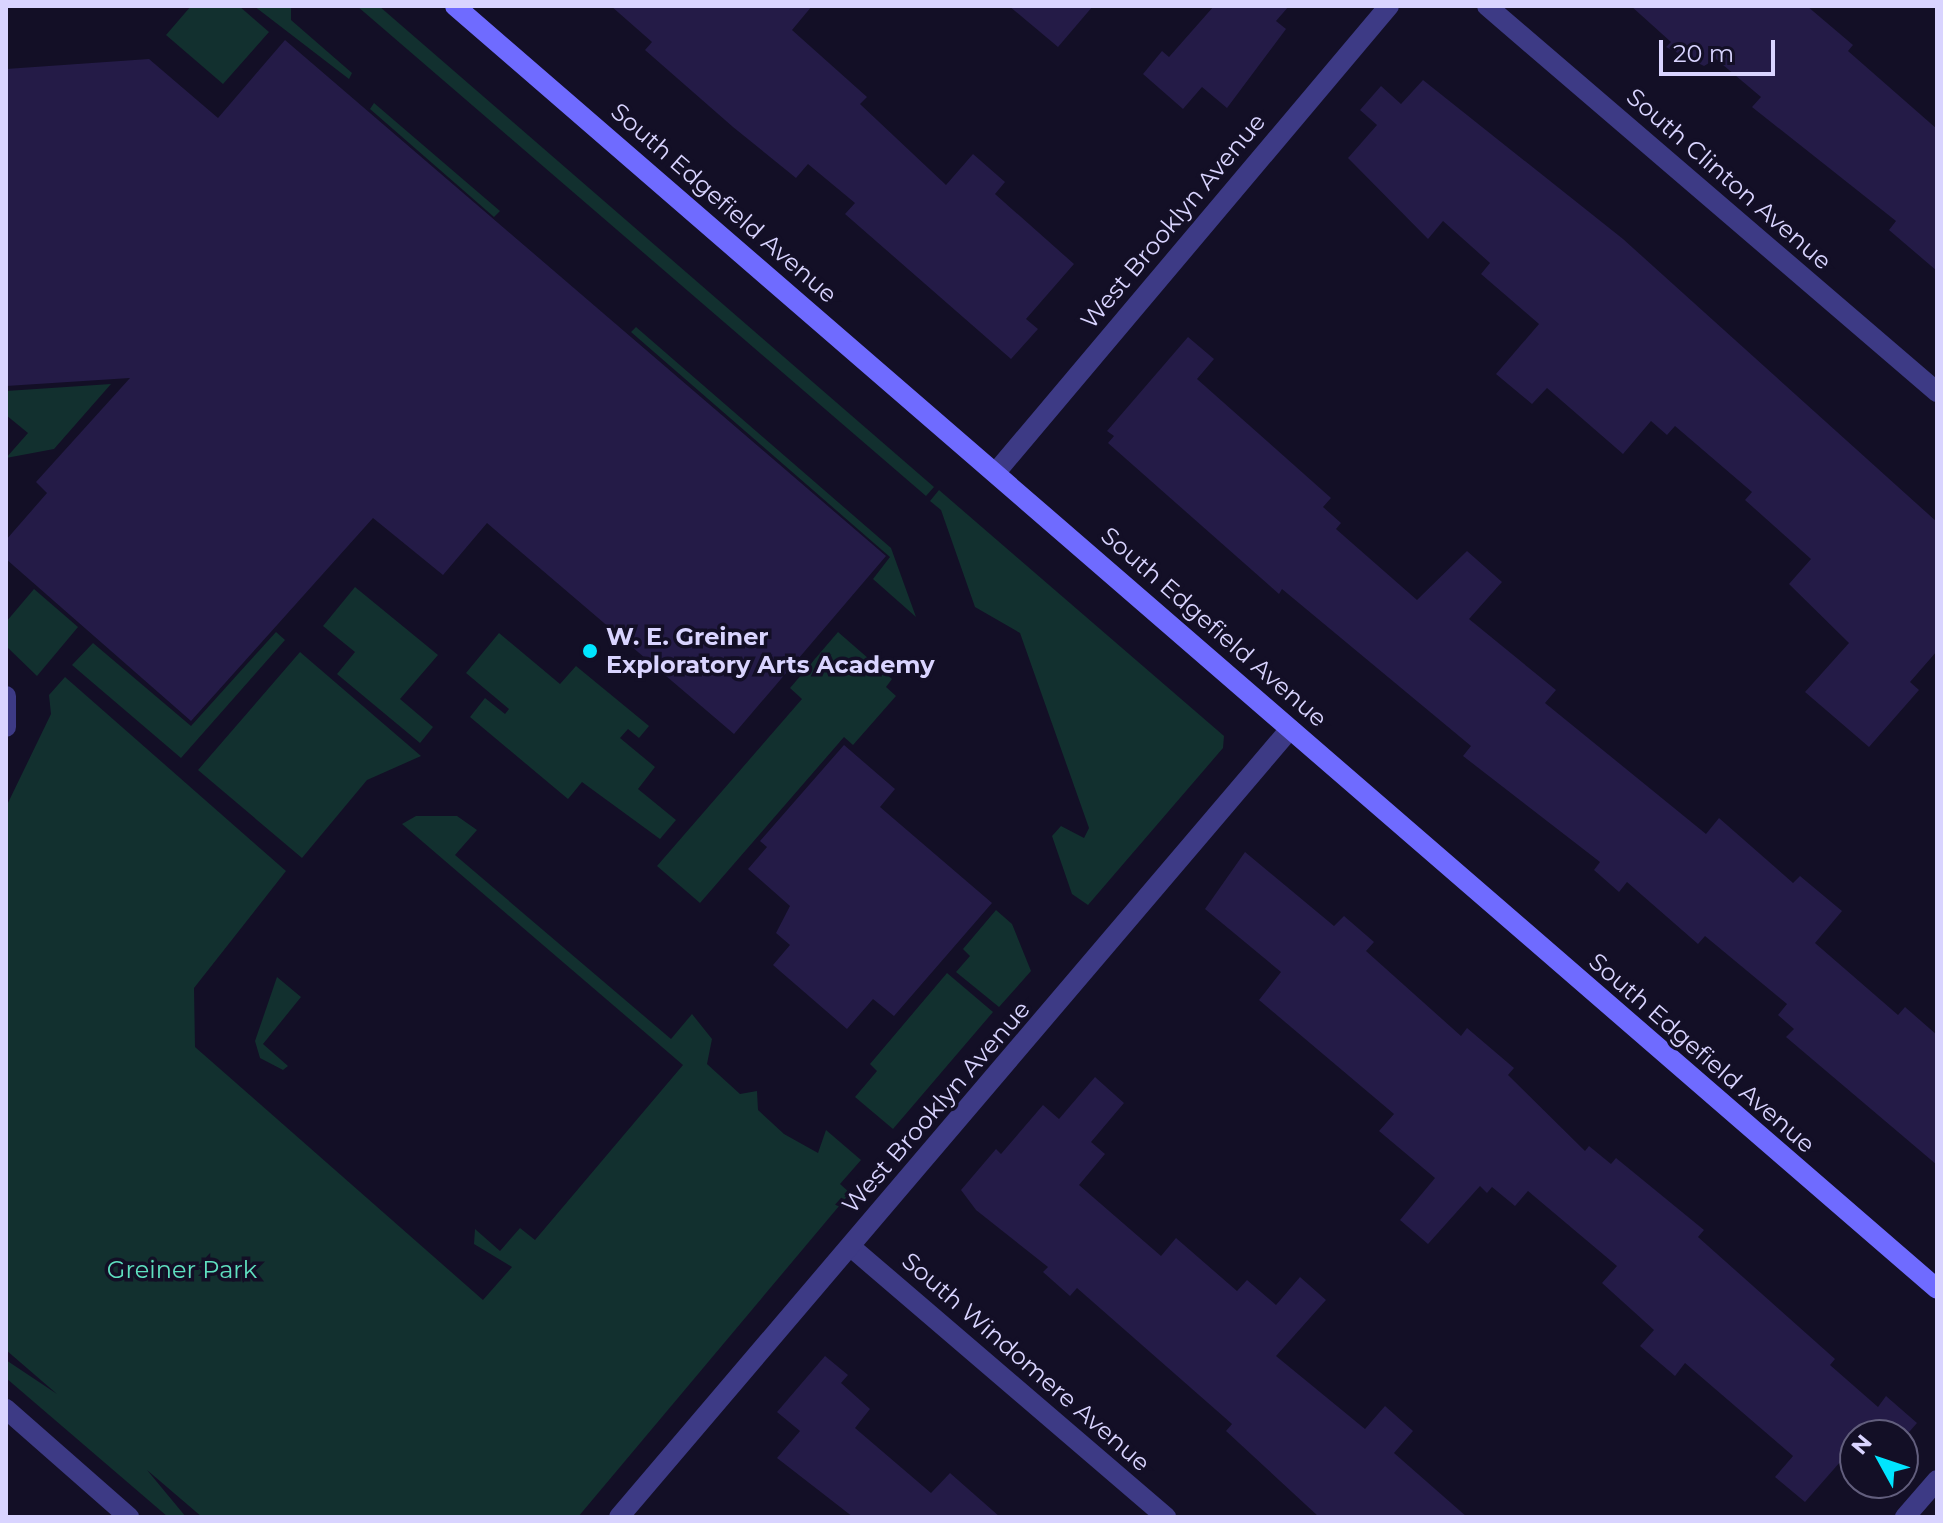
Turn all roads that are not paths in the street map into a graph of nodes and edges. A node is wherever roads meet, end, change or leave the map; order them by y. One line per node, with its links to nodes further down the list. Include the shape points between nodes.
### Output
1 (455, 6): 5 (street, South Edgefield Avenue)
2 (1389, 6): 5 (street, West Brooklyn Avenue)
3 (1487, 6): 4 (street, South Clinton Avenue)
4 (1937, 392)
5 (997, 471): 8 (street, South Edgefield Avenue)
6 (6, 696): 7 (street)
7 (6, 727)
8 (1290, 729): 9 (street, West Brooklyn Avenue); 10 (street, South Edgefield Avenue)
9 (851, 1247): 14 (street, West Brooklyn Avenue); 15 (street, South Windomere Avenue)
10 (1937, 1289)
11 (6, 1409): 13 (street)
12 (1937, 1480): 16 (street)
13 (129, 1517)
14 (619, 1517)
15 (1166, 1517)
16 (1905, 1517)

